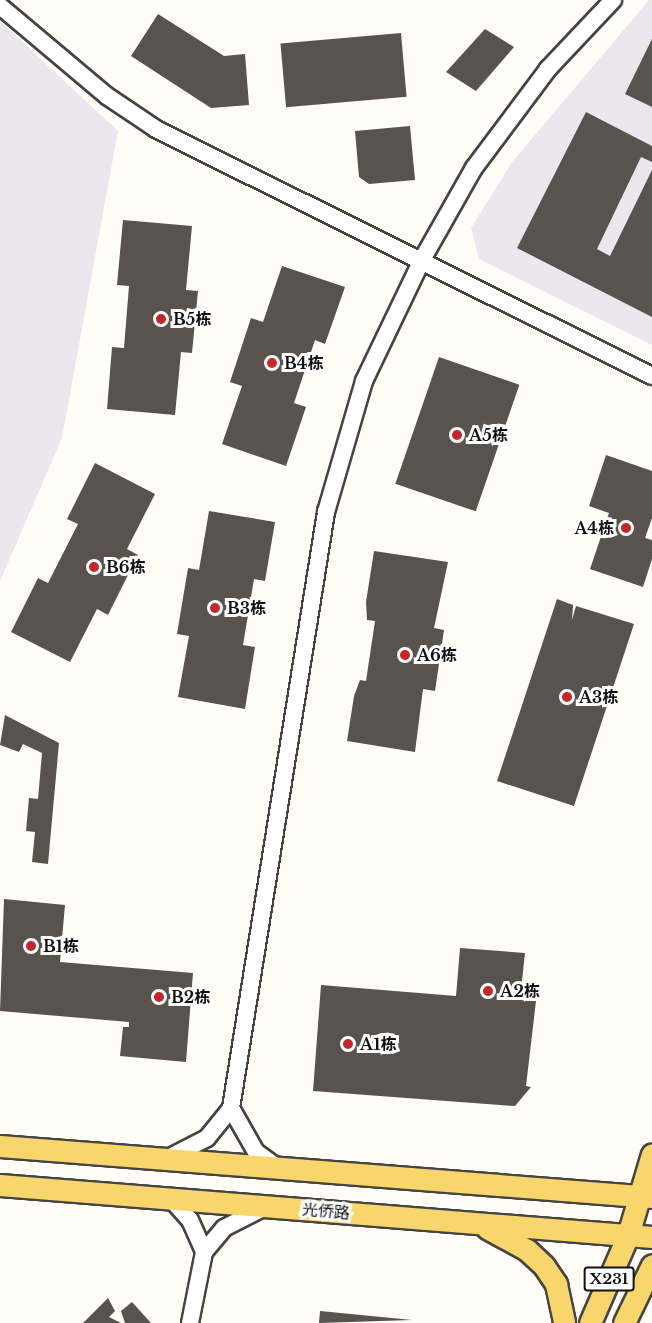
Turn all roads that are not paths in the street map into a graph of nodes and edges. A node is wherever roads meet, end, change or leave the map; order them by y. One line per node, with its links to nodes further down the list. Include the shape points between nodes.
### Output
1 (613, 0): 3 (street, via 508,119 474,168)
2 (0, 6): 3 (street, via 107,96 156,129)
3 (423, 258): 4 (street); 5 (street, via 364,381 326,512)
4 (652, 376)
5 (231, 1108): 8 (street, via 207,1138); 9 (street, via 256,1152)
6 (0, 1146): 8 (main road)
7 (652, 1154): 11 (main road, X231)
8 (166, 1159): 9 (main road)
9 (279, 1170): 11 (main road)
10 (0, 1185): 12 (main road, 光侨路)
11 (646, 1197): 15 (main road, X231)
12 (171, 1199): 13 (main road, 光侨路); 17 (street, via 190,1220)
13 (267, 1206): 14 (main road, 光侨路); 17 (street, via 224,1228)
14 (476, 1223): 15 (main road, 光侨路); 20 (main road, via 506,1236 544,1266 556,1284)
15 (628, 1235): 16 (main road, 光侨路); 21 (main road, X231)
16 (652, 1237)
17 (204, 1252): 19 (street)
18 (652, 1265): 22 (main road, X231)
19 (190, 1323)
20 (564, 1323)
21 (590, 1323)
22 (624, 1323)

